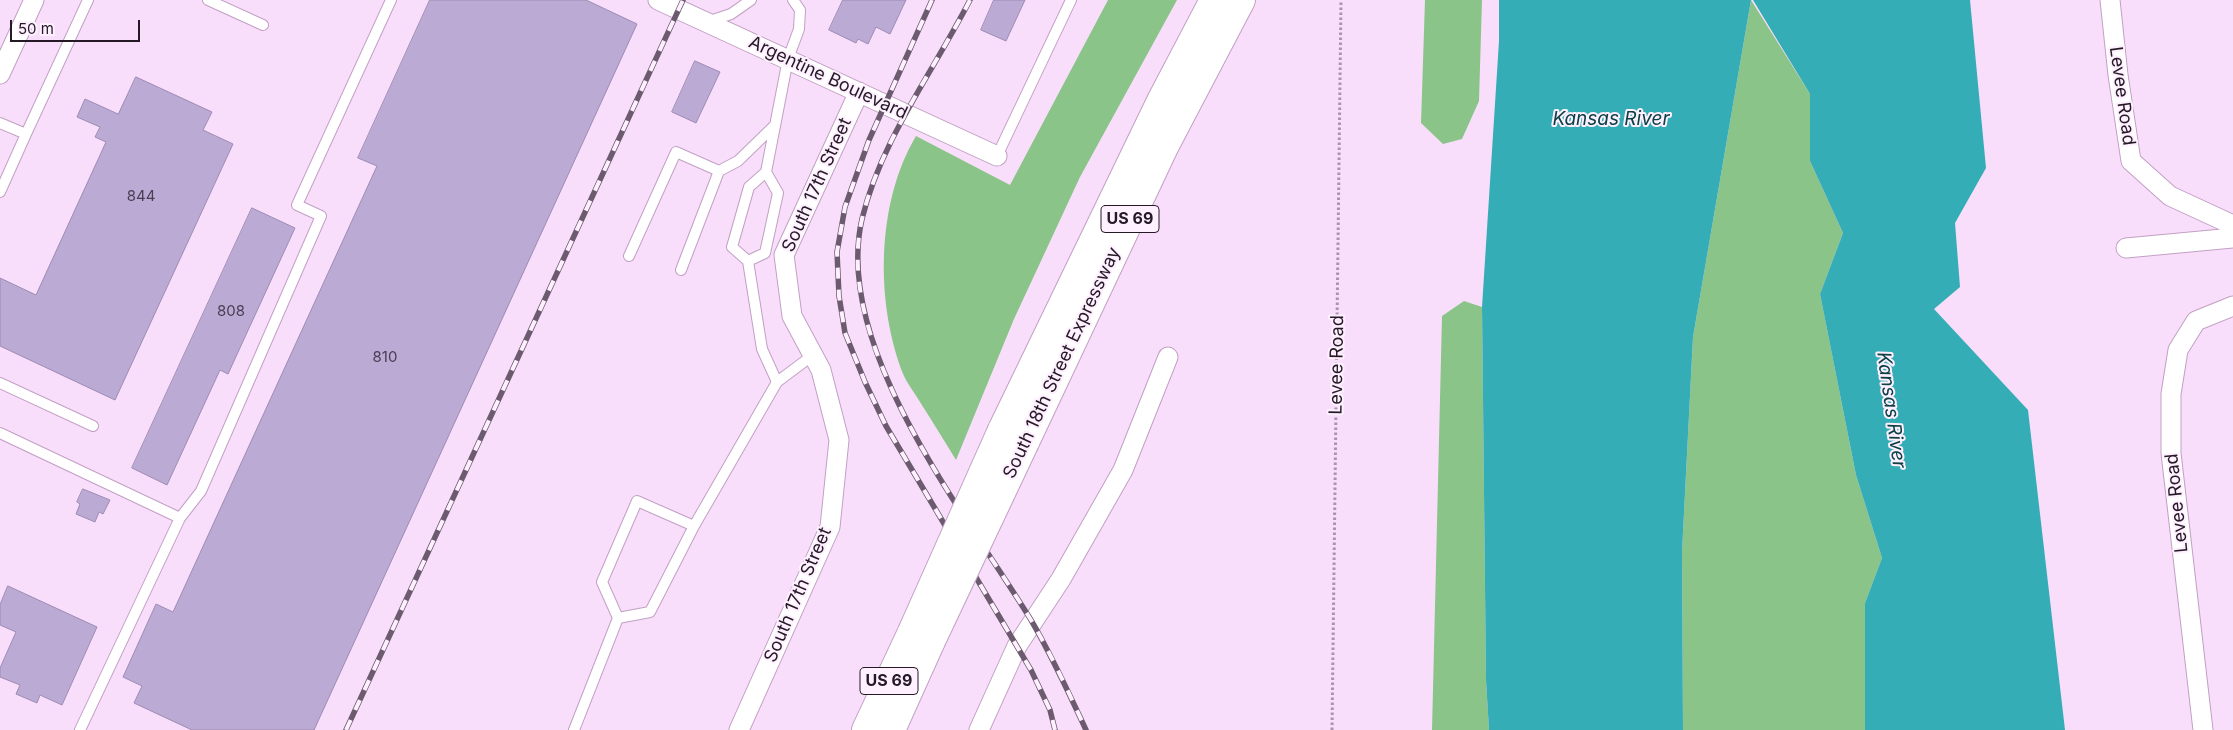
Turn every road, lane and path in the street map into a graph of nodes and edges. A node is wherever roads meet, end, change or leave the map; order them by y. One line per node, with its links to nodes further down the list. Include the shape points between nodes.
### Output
1 (34, 0): 16 (street)
2 (88, 0): 20 (lane)
3 (208, 0): 14 (lane)
4 (391, 0): 39 (lane, via 297,205 321,216 200,491)
5 (658, 0): 13 (street, Argentine Boulevard)
6 (751, 0): 13 (lane, via 731,14)
7 (793, 0): 15 (lane, via 800,10 799,30)
8 (1071, 0): 21 (lane)
9 (1214, 0): 38 (highway, South 18th Street Expressway / US 69, via 1161,101)
10 (1241, 0): 38 (highway, South 18th Street Expressway / US 69)
11 (1341, 0): 49 (path, Levee Road)
12 (2110, 0): 25 (street, Levee Road, via 2131,161 2170,196)
13 (707, 22): 15 (street, Argentine Boulevard)
14 (263, 26)
15 (788, 59): 17 (street, Argentine Boulevard); 19 (lane)
16 (0, 74)
17 (859, 92): 21 (street, Argentine Boulevard); 32 (street, South 17th Street, via 784,255 792,316)
18 (0, 123): 20 (lane)
19 (775, 125): 22 (lane, via 738,162); 23 (lane)
20 (26, 134): 24 (lane)
21 (997, 156)
22 (719, 172): 28 (lane, via 676,152); 30 (lane)
23 (766, 172): 29 (lane, via 778,193 765,253); 29 (lane, via 749,187 732,247)
24 (0, 192)
25 (2233, 225)
26 (2233, 238): 27 (street)
27 (2126, 248)
28 (629, 256)
29 (748, 261): 34 (lane, via 762,349)
30 (681, 270)
31 (2233, 306): 50 (street, Levee Road, via 2196,321 2178,350 2171,394 2172,453)
32 (813, 355): 34 (lane); 45 (street, South 17th Street, via 821,370 839,440 830,527)
33 (1168, 357): 48 (street, via 1123,470 1061,579 1017,646)
34 (777, 382): 40 (lane)
35 (0, 383): 36 (lane)
36 (93, 426)
37 (0, 433): 39 (lane)
38 (1013, 436): 42 (highway, South 18th Street Expressway / US 69, bridge)
39 (180, 518): 43 (lane)
40 (694, 526): 41 (lane, via 650,612); 41 (lane, via 637,501 602,582)
41 (618, 618): 44 (lane)
42 (922, 637): 46 (highway, South 18th Street Expressway / US 69); 47 (highway, South 18th Street Expressway / US 69)
43 (80, 730)
44 (574, 730)
45 (739, 730)
46 (866, 730)
47 (891, 730)
48 (979, 730)
49 (1332, 730)
50 (2203, 730)

